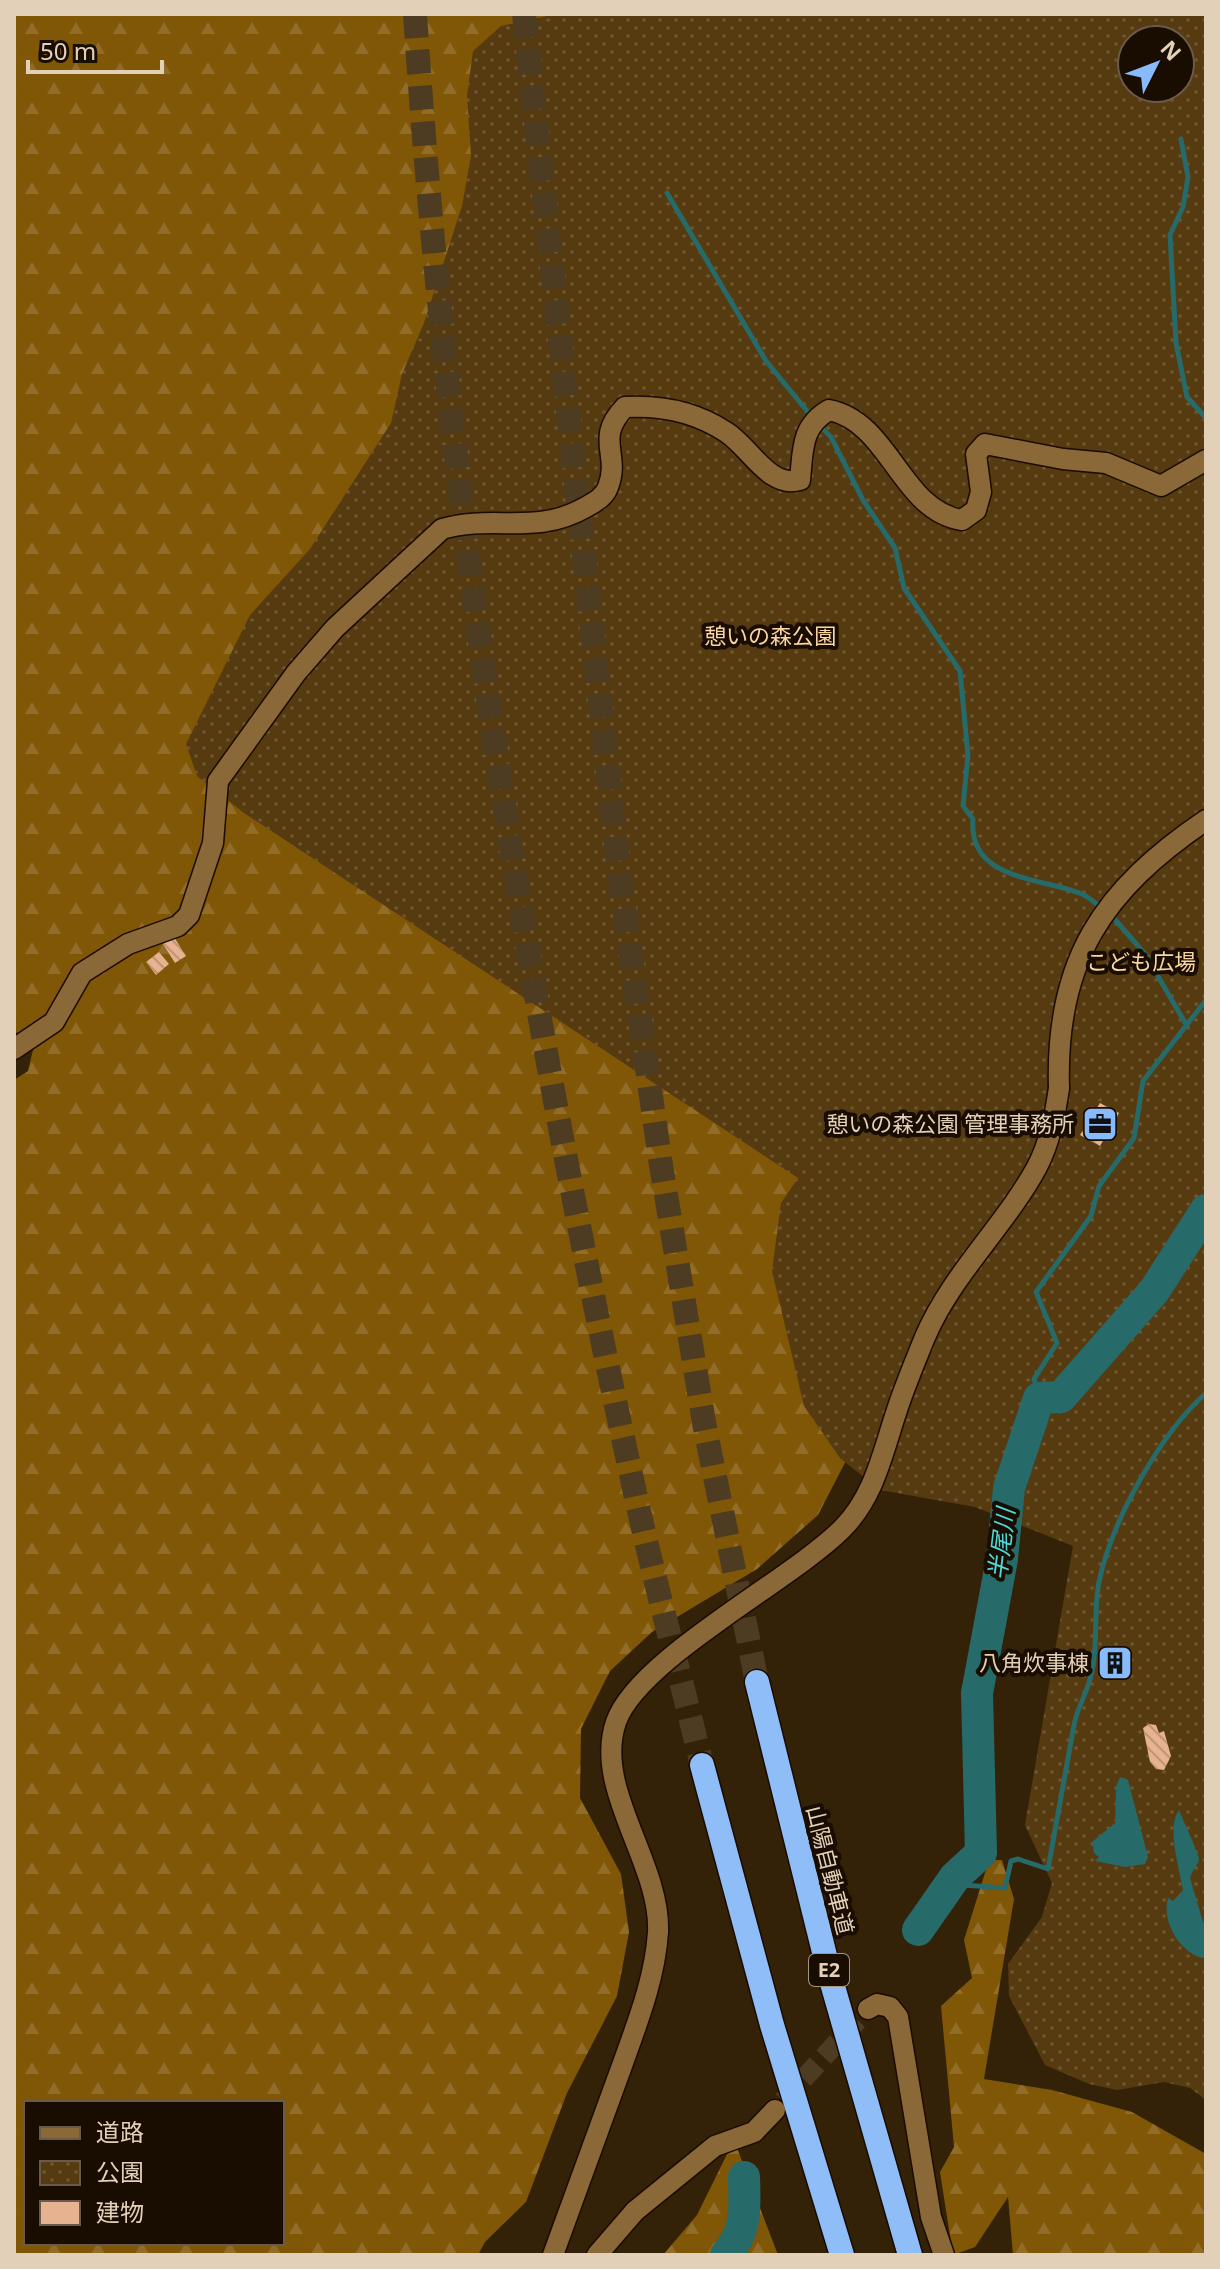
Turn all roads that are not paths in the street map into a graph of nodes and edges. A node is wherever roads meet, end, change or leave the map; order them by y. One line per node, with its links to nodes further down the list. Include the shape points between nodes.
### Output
1 (1206, 460): 3 (street, via 1161,486 1106,463 985,444 976,454 981,492 976,510 962,520 943,517 847,413 829,410 814,419 805,432 800,480 788,484 774,478 726,432 700,419 648,406 625,407 607,434 612,465 608,489 596,502 567,518 534,525 463,522 442,529 335,628 218,781 213,843 189,915 178,926 128,944 82,973 54,1022)
2 (1206, 820): 8 (street, via 1169,845 1112,900 1098,923 1070,980 1058,1047 1054,1123 1037,1167 952,1288 927,1333 875,1483 852,1516 810,1557 690,1643 643,1684 616,1720 610,1755 649,1876 658,1930 650,1987)
3 (14, 1049)
4 (757, 1682): 11 (highway, 山陽自動車道 / E2, via 830,1976)
5 (702, 1765): 10 (highway, via 772,2025)
6 (868, 2009): 12 (street, via 877,2004 890,2007 898,2017 931,2217)
7 (775, 2110): 9 (street, via 754,2132 715,2146 635,2211)
8 (553, 2255)
9 (597, 2255)
10 (842, 2255)
11 (910, 2255)
12 (944, 2255)

